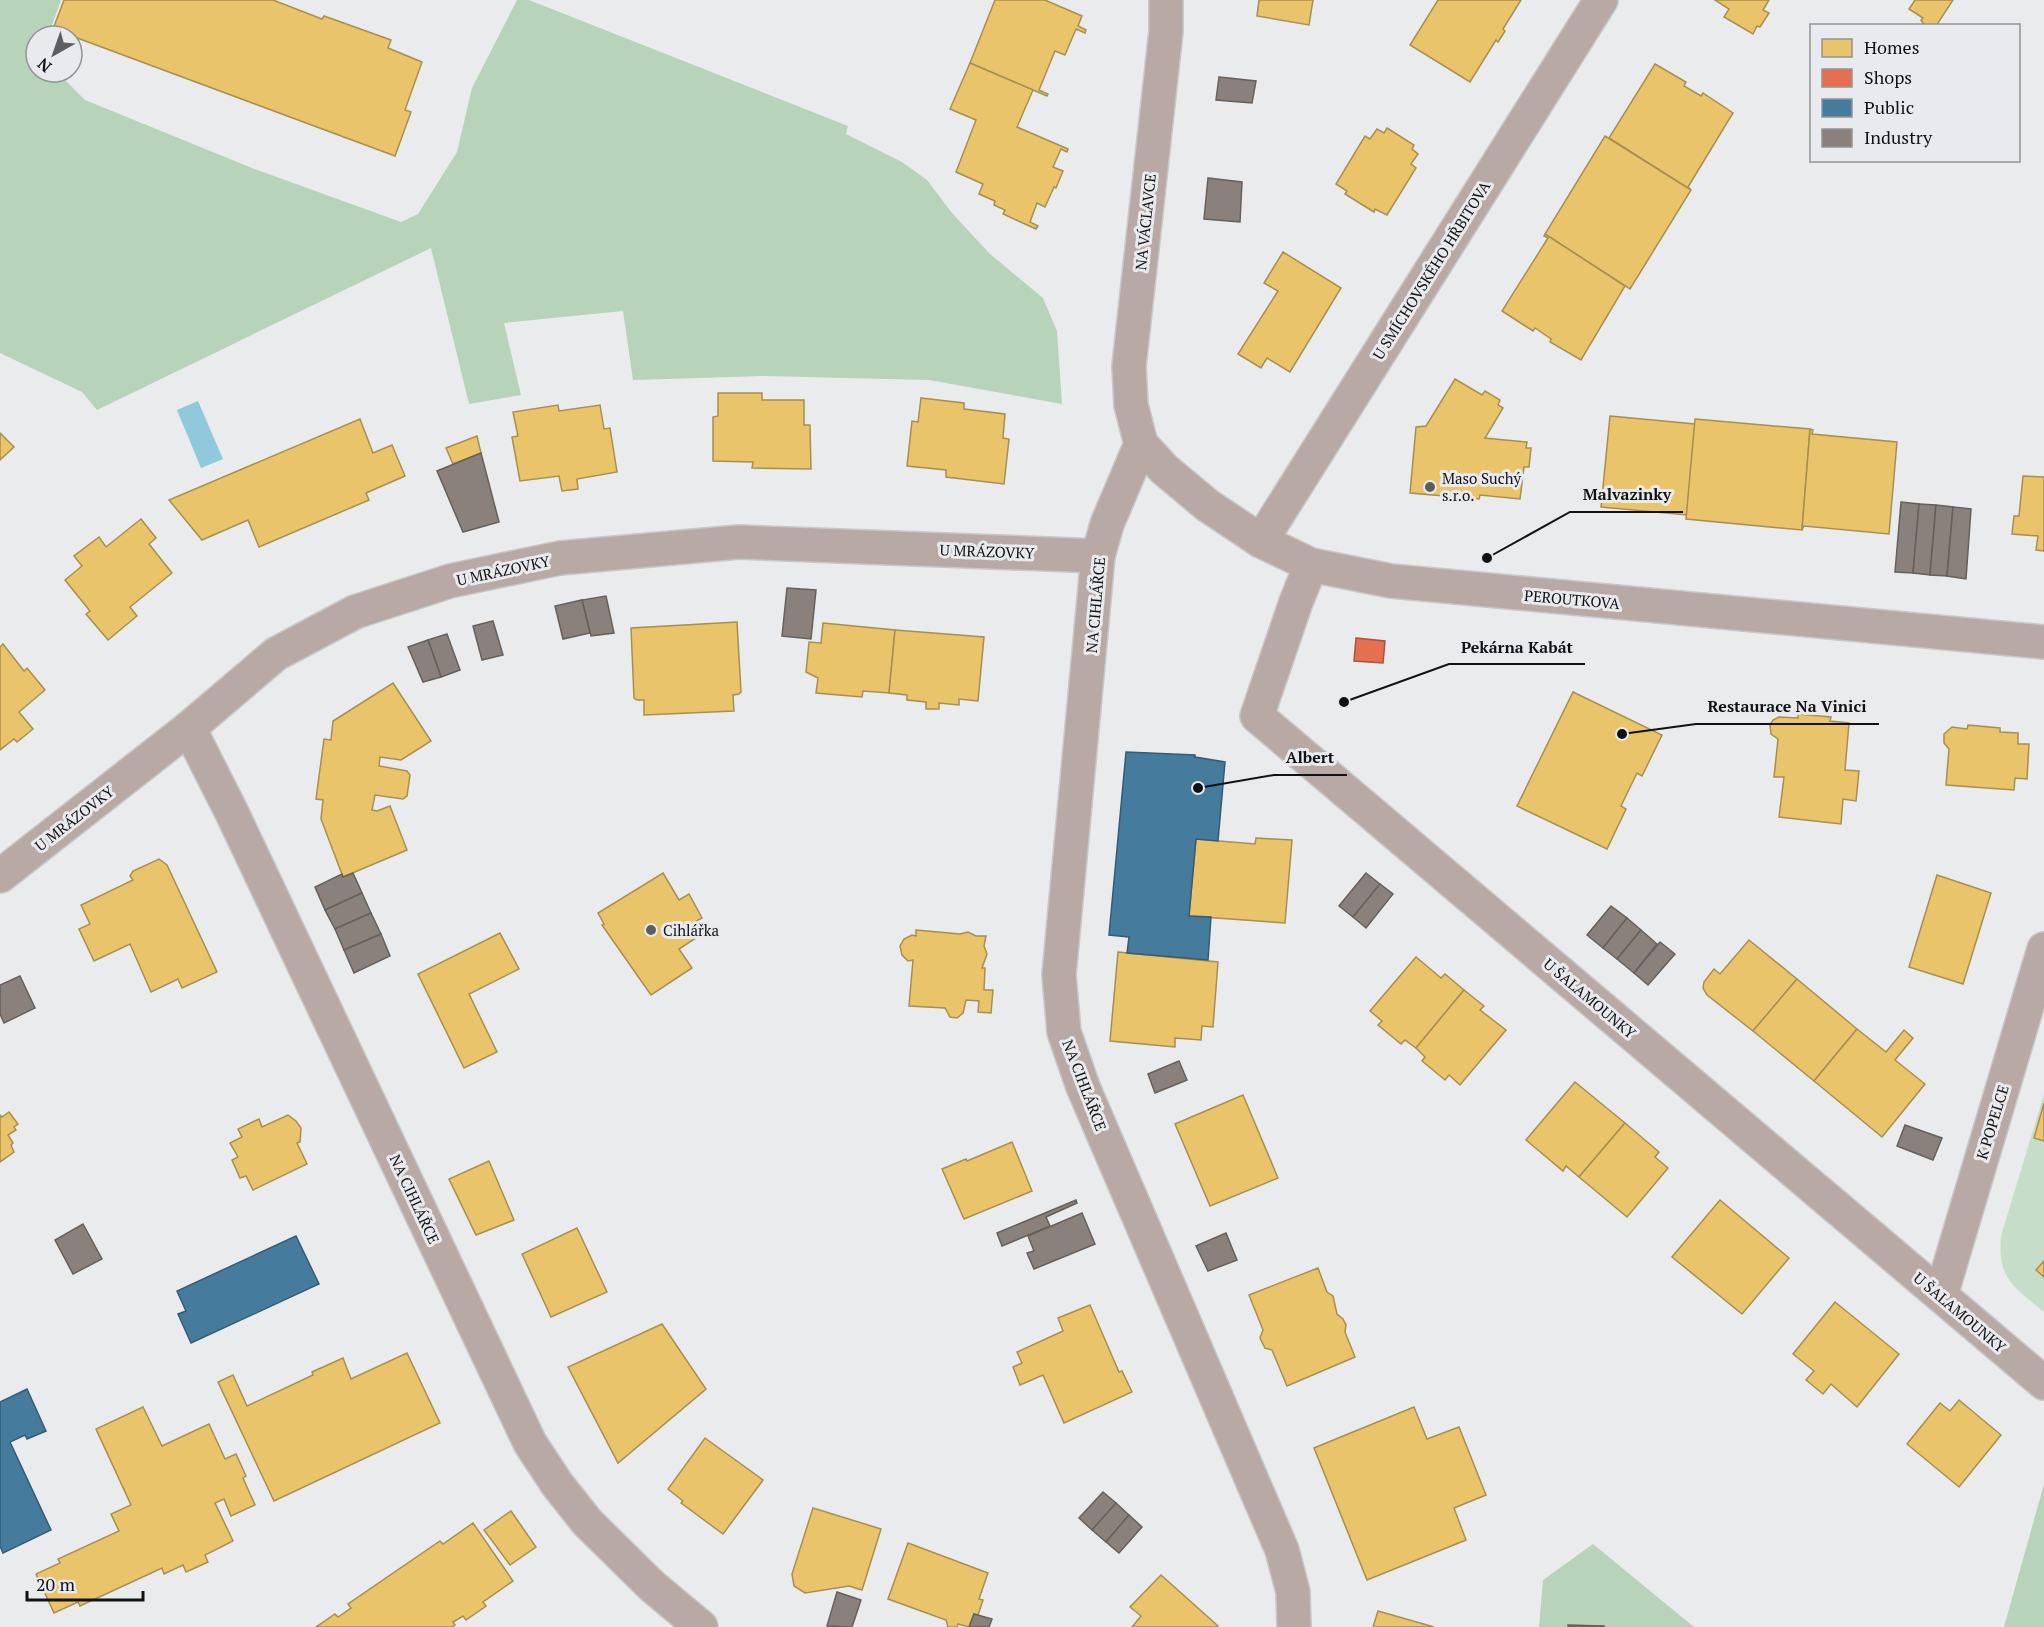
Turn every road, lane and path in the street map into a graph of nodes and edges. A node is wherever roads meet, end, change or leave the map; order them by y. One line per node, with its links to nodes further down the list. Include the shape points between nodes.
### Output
1 (1166, 0): 3 (street, NA VÁCLAVCE, via 1166,31 1129,366 1131,405)
2 (1601, 0): 4 (street, U SMÍCHOVSKÉHO HŘBITOVA)
3 (1142, 444): 4 (street, PEROUTKOVA, via 1164,470); 5 (street, NA CIHLÁŘCE, via 1107,524)
4 (1261, 541): 6 (street, PEROUTKOVA)
5 (1098, 556): 8 (street, U MRÁZOVKY, via 739,542 560,558 450,581 355,612 276,654); 15 (street, NA CIHLÁŘCE, via 1059,975 1064,1032 1083,1087 1282,1550 1293,1592)
6 (1311, 565): 7 (street, PEROUTKOVA, via 1416,585); 12 (street, U ŠALAMOUNKY, via 1257,716)
7 (2044, 642)
8 (189, 728): 9 (street, U MRÁZOVKY); 14 (street, NA CIHLÁŘCE, via 530,1443 587,1522 652,1586)
9 (0, 876)
10 (2043, 958): 11 (street, K POPELCE)
11 (2036, 1003): 12 (street, K POPELCE)
12 (1941, 1295): 13 (street, U ŠALAMOUNKY)
13 (2044, 1383)
14 (701, 1627)
15 (1294, 1627)

